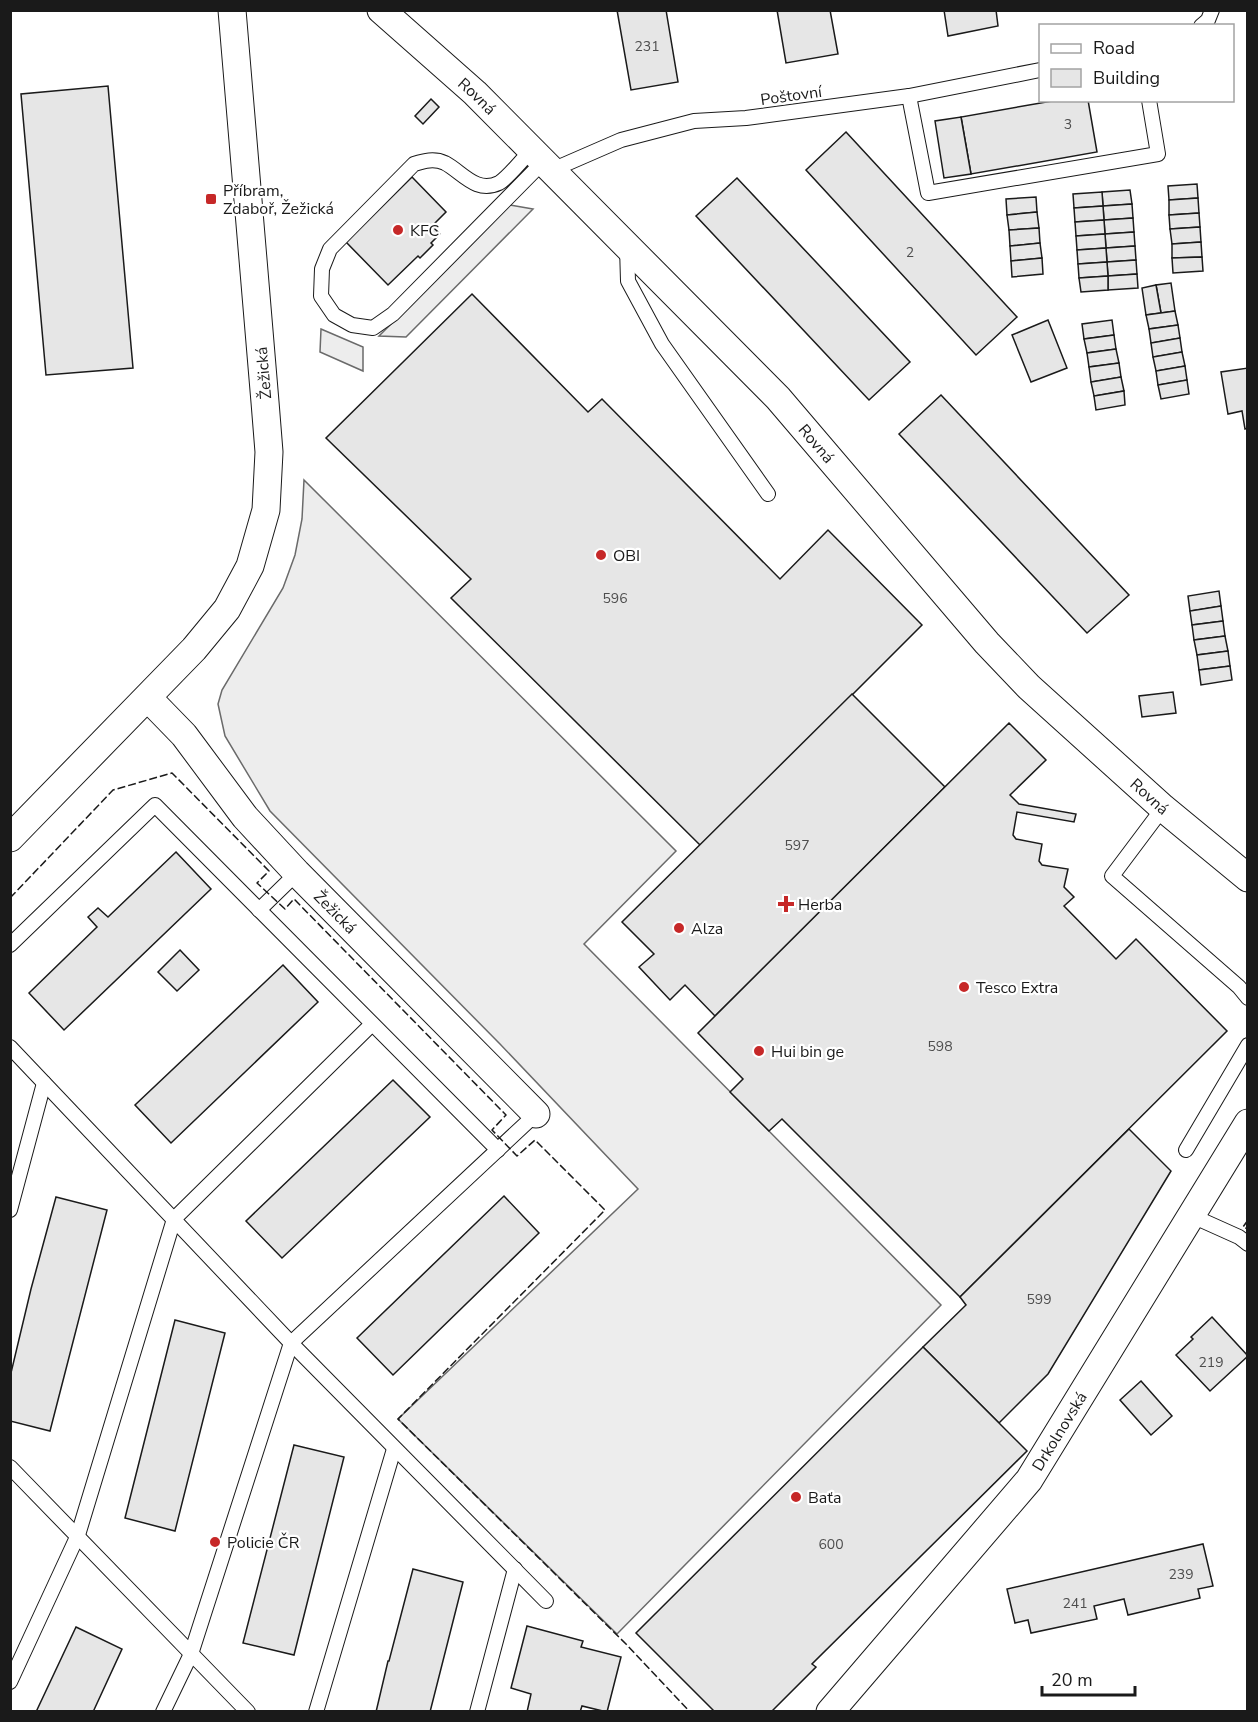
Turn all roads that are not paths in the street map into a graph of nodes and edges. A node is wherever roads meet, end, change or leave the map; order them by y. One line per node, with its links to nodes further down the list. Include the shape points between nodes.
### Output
1 (232, 10): 11 (street, Žežická, via 266,402 266,510 250,566 227,609)
2 (381, 10): 8 (street, Rovná)
3 (1212, 10): 4 (lane)
4 (1203, 24)
5 (1039, 70): 6 (lane, Poštovní)
6 (909, 96): 7 (lane, via 928,193 1158,154); 8 (lane, Poštovní, via 694,122)
7 (1149, 102)
8 (543, 160): 8 (lane, via 484,186 468,181 444,163 429,159 414,164 330,249 322,269 321,296 334,315 352,325 373,328 393,314); 9 (street, Rovná)
9 (626, 244): 10 (lane, via 628,281 662,344); 12 (street, Rovná, via 778,398 987,643 1029,687)
10 (768, 494)
11 (148, 698): 13 (street, Žežická); 14 (street, Žežická, via 184,735 245,817)
12 (1163, 808): 15 (street, Rovná); 18 (lane, via 1112,876)
13 (10, 838)
14 (297, 873): 16 (lane); 23 (street, Žežická)
15 (1248, 878)
16 (259, 910): 17 (lane, via 155,805); 19 (lane)
17 (10, 945)
18 (1248, 998)
19 (372, 1024): 25 (lane); 29 (lane)
20 (1248, 1045): 26 (lane)
21 (10, 1047): 22 (lane)
22 (44, 1083): 27 (lane); 29 (lane)
23 (536, 1113): 25 (lane)
24 (1248, 1123): 28 (street, Drkolnovská)
25 (498, 1150): 31 (lane)
26 (1186, 1150)
27 (10, 1210)
28 (1190, 1215): 30 (lane); 43 (street, Drkolnovská, via 1029,1479)
29 (174, 1219): 31 (lane); 34 (lane)
30 (1248, 1244)
31 (291, 1343): 32 (lane); 37 (lane)
32 (394, 1449): 35 (lane); 41 (lane)
33 (10, 1467): 34 (lane)
34 (78, 1535): 37 (lane); 38 (lane)
35 (515, 1569): 36 (lane); 42 (lane)
36 (546, 1601)
37 (191, 1654): 39 (lane); 40 (lane)
38 (10, 1682)
39 (163, 1712)
40 (248, 1712)
41 (316, 1712)
42 (477, 1712)
43 (830, 1712)

